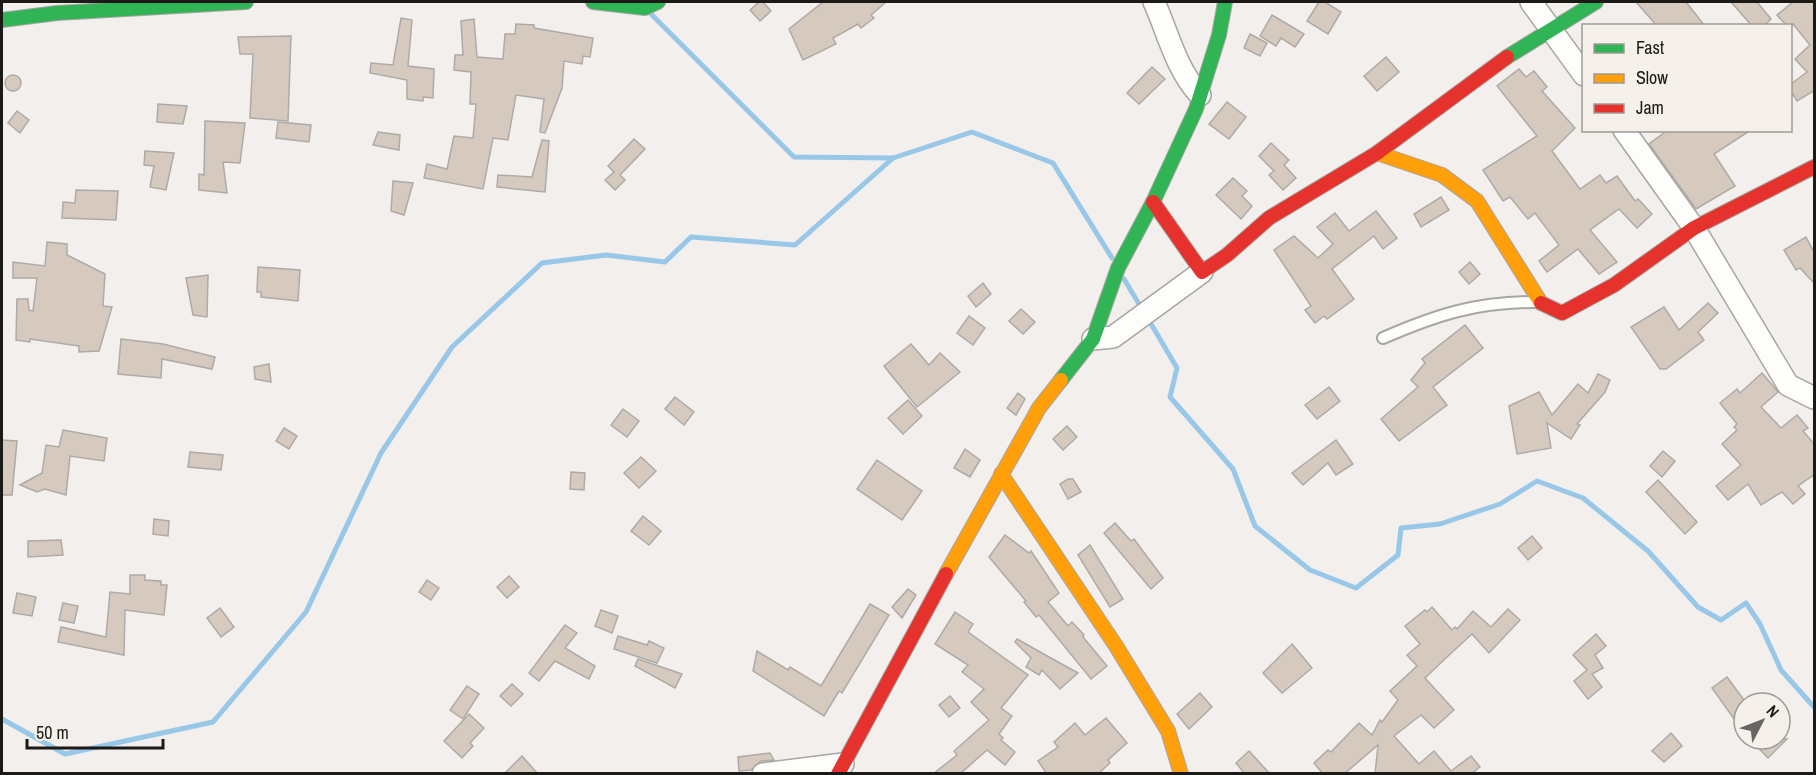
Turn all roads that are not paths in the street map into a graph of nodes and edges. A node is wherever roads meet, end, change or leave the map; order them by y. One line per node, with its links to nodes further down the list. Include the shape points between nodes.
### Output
1 (225, 2): 2 (street); 9 (street)
2 (246, 2)
3 (594, 2): 4 (street, via 645,8)
4 (658, 2)
5 (1154, 2): 12 (street, via 1171,50)
6 (1225, 2): 12 (street)
7 (1531, 2): 10 (street)
8 (1596, 2): 10 (street)
9 (2, 20)
10 (1552, 32): 11 (street); 14 (street, via 1499,62)
11 (1582, 72)
12 (1200, 95): 16 (street)
13 (1625, 132): 17 (street)
14 (1377, 153): 18 (street, via 1269,218); 19 (street, via 1442,175 1477,201)
15 (1815, 167): 17 (street)
16 (1153, 202): 18 (street); 21 (street, via 1118,268)
17 (1694, 228): 19 (street, via 1614,285 1562,313); 22 (street, via 1788,385)
18 (1202, 272): 21 (street, via 1113,338)
19 (1538, 302): 20 (lane, via 1463,309 1434,316)
20 (1383, 338)
21 (1093, 339): 23 (street, via 1039,408)
22 (1815, 398)
23 (1001, 474): 24 (street); 26 (street, via 1168,730)
24 (840, 769): 25 (street)
25 (763, 774)
26 (1181, 774)

